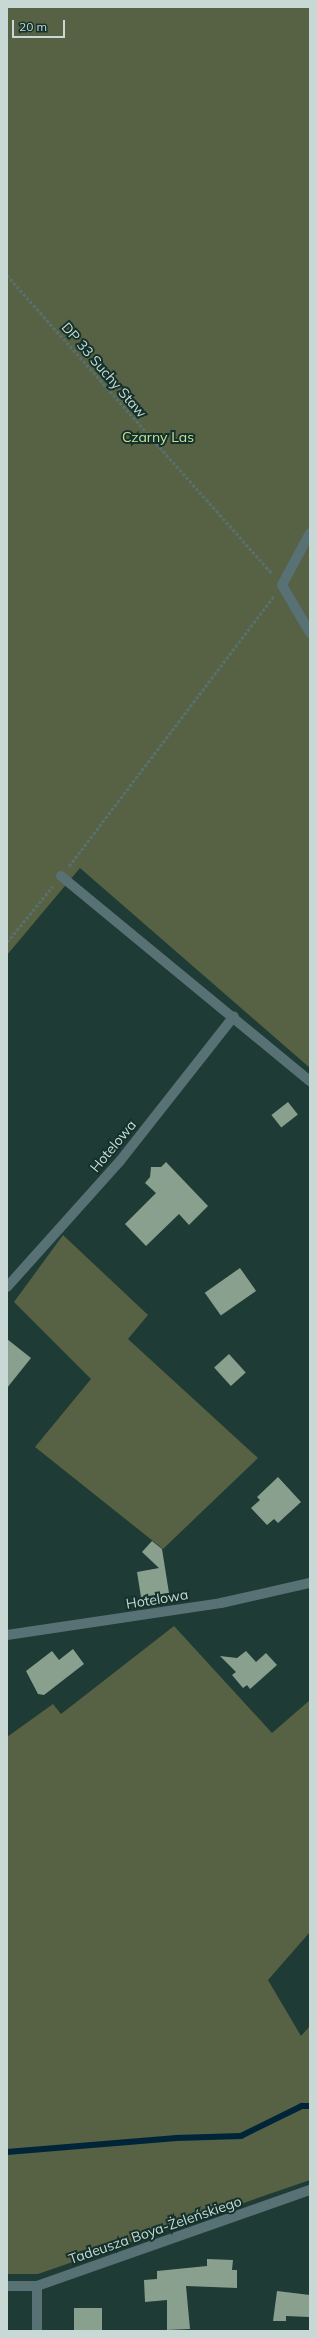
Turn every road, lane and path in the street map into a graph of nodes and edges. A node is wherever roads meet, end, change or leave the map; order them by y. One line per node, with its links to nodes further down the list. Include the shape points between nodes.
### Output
1 (7, 275): 3 (path, DP 33 Suchy Staw)
2 (310, 533): 3 (street)
3 (282, 585): 4 (street); 5 (path)
4 (310, 633)
5 (62, 876): 6 (path); 7 (street)
6 (7, 942)
7 (234, 1016): 8 (street); 9 (street, Hotelowa, via 120,1161)
8 (310, 1081)
9 (7, 1287)
10 (310, 1583): 11 (street, Hotelowa, via 221,1603)
11 (7, 1635)
12 (310, 2190): 14 (street, Tadeusza Boya-Żeleńskiego)
13 (7, 2286): 14 (street, Tadeusza Boya-Żeleńskiego)
14 (37, 2286): 15 (street)
15 (37, 2331)

